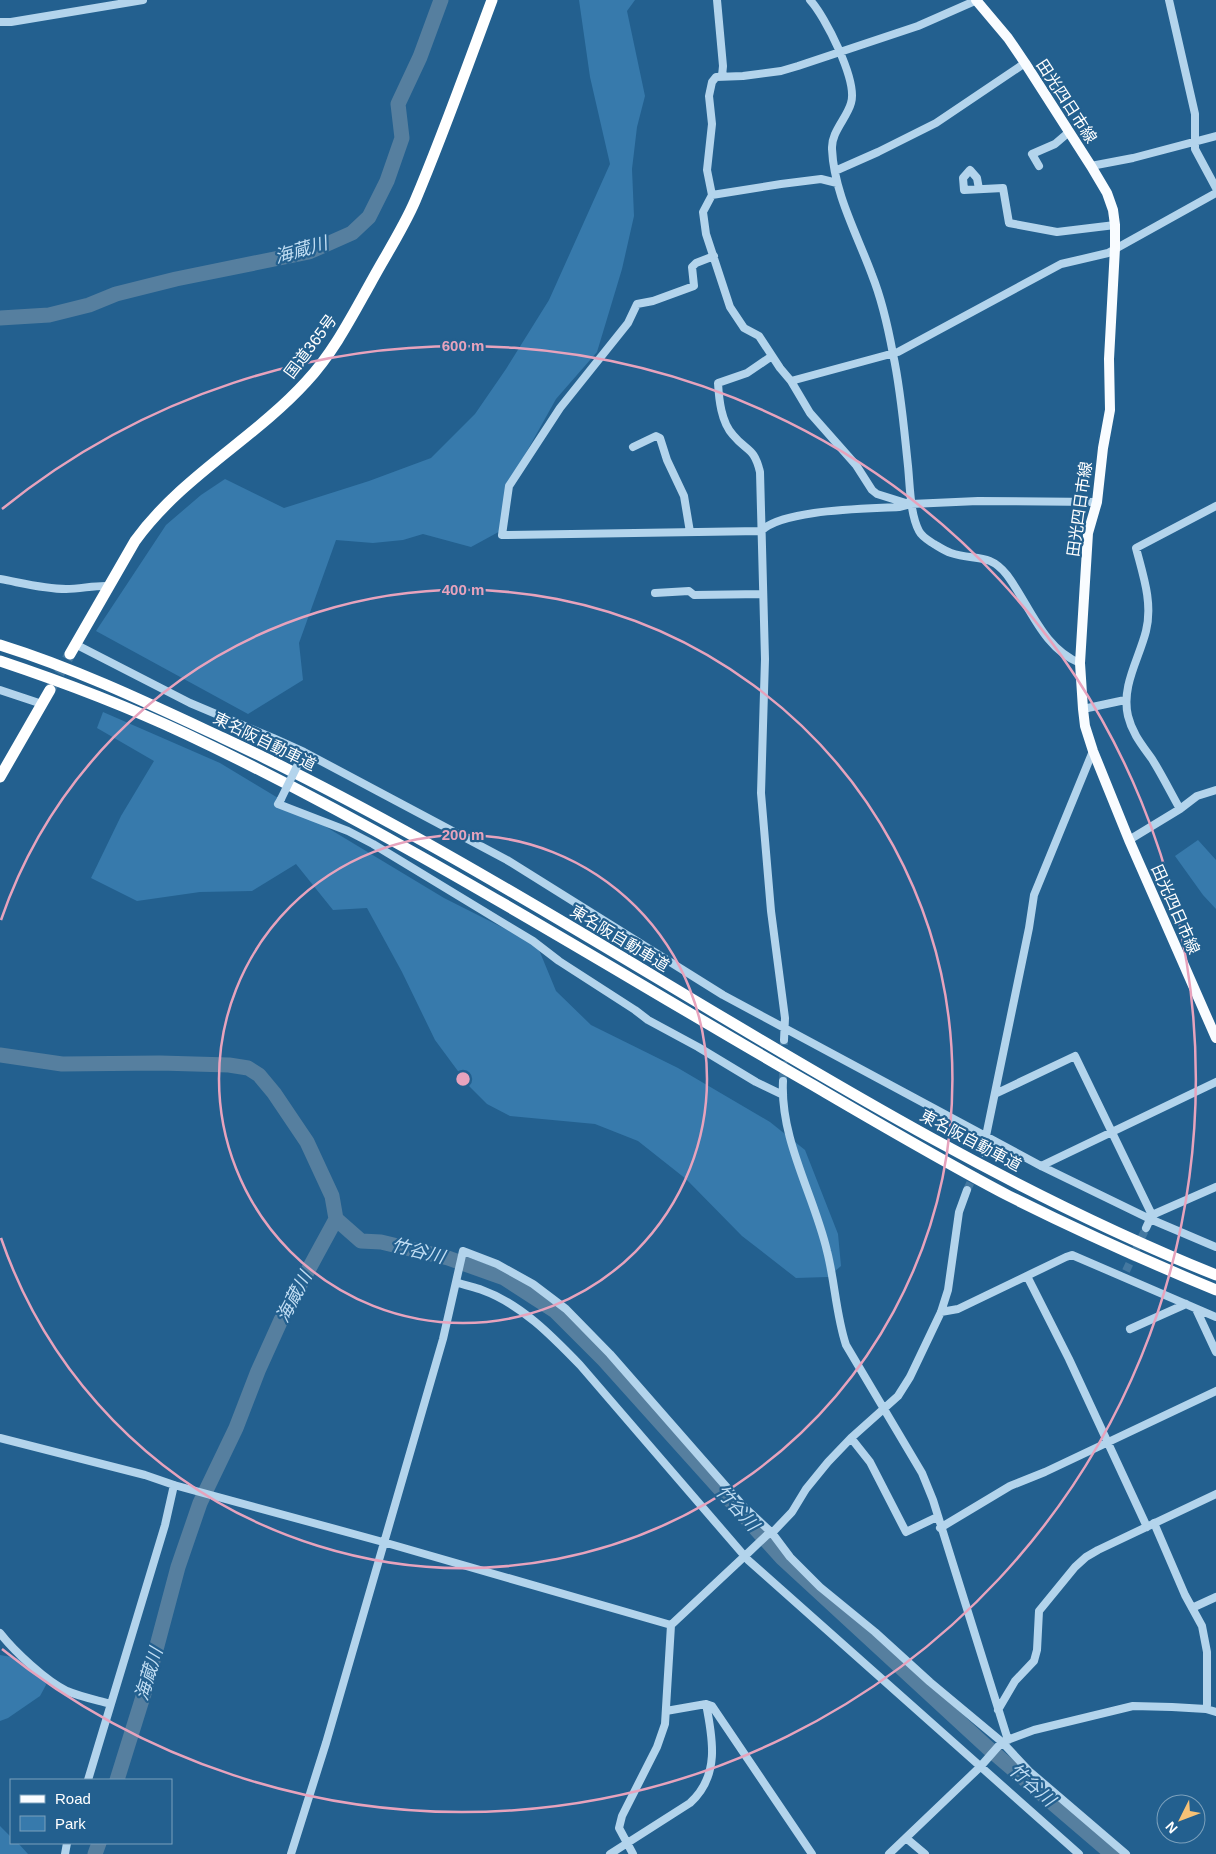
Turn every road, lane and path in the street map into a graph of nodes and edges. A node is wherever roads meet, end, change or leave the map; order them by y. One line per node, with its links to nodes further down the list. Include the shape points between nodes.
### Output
1 (143, 0): 7 (street)
2 (492, 0): 35 (highway, 国道365号, via 414,202 330,351 290,398 160,509 135,540)
3 (717, 0): 10 (street)
4 (810, 0): 8 (street, via 817,7)
5 (976, 0): 8 (street, via 937,19); 9 (main road, 田光四日市線)
6 (1169, 0): 13 (street, via 1195,114)
7 (0, 22)
8 (839, 52): 10 (street, via 781,71); 16 (street, via 853,95 832,142)
9 (1025, 64): 11 (main road, 田光四日市線); 16 (street, via 936,122)
10 (722, 76): 21 (street, via 712,82 709,96 712,124 707,170)
11 (1069, 132): 14 (street, via 1055,144 1032,154); 15 (main road, 田光四日市線)
12 (1216, 136): 13 (street)
13 (1194, 141): 15 (street); 18 (street)
14 (1039, 166)
15 (1091, 166): 22 (main road, 田光四日市線, via 1114,210)
16 (835, 171): 17 (street)
17 (837, 183): 21 (street, via 821,179); 25 (street, via 873,277)
18 (1216, 188)
19 (980, 189): 22 (street, via 1003,188 1009,223 1057,232)
20 (1216, 193): 23 (street)
21 (712, 195): 24 (street, via 703,212)
22 (1115, 226): 23 (main road, 田光四日市線)
23 (1115, 248): 25 (street, via 1108,253 1061,264); 29 (main road, 田光四日市線, via 1109,359 1110,410)
24 (714, 256): 26 (street, via 735,315 744,328 758,336); 33 (street, via 692,267 694,286 637,304 628,323 560,408 509,486 502,535)
25 (894, 354): 27 (street); 30 (street)
26 (772, 356): 27 (street); 32 (street, via 747,373 718,382 726,426 757,459)
27 (791, 381): 30 (street, via 810,413 856,465 872,490)
28 (633, 447): 33 (street, via 656,436 660,438 684,496)
29 (1097, 502): 30 (street, via 978,500); 41 (main road, 田光四日市線, via 1088,533)
30 (911, 504): 32 (street, via 796,515); 41 (street, via 919,531 926,539 951,553 987,559 996,564 1007,575 1050,640 1071,660)
31 (1216, 506): 44 (street, via 1136,548 1147,590 1149,614)
32 (761, 531): 33 (street); 37 (street)
33 (690, 532)
34 (0, 579): 35 (street, via 67,589)
35 (109, 586): 39 (highway, 国道365号)
36 (655, 592): 37 (street)
37 (763, 594): 53 (street, via 765,659 761,793)
38 (0, 645): 69 (highway, 東名阪自動車道, via 90,679 298,774 380,817 925,1135 1083,1217)
39 (73, 649): 48 (street, via 274,738)
40 (0, 660): 72 (highway, 東名阪自動車道, via 182,732 277,779 473,886 942,1160 1075,1228)
41 (1080, 663): 46 (main road, 田光四日市線)
42 (0, 690): 45 (street)
43 (50, 690): 45 (highway)
44 (1126, 700): 46 (street); 51 (street, via 1134,732)
45 (42, 704): 49 (highway)
46 (1083, 709): 47 (main road, 田光四日市線)
47 (1093, 751): 52 (main road, 田光四日市線); 58 (street, via 1034,895)
48 (303, 754): 53 (street, via 506,860 722,995); 59 (street, bridge, via 278,804 373,844 532,941 648,1020)
49 (0, 778)
50 (1216, 790): 51 (street, via 1197,796)
51 (1180, 809): 52 (street)
52 (1129, 840): 54 (main road, 田光四日市線)
53 (785, 1029): 55 (street); 61 (street)
54 (1216, 1038)
55 (784, 1040)
56 (784, 1081): 59 (street)
57 (1216, 1082): 60 (street)
58 (995, 1094): 60 (street, via 1075,1056); 61 (street)
59 (783, 1095): 80 (street, via 791,1138 827,1251 841,1331 846,1345)
60 (1111, 1132): 63 (street); 66 (street)
61 (986, 1136): 62 (street, via 988,1146); 63 (street)
62 (984, 1153)
63 (1041, 1166): 66 (street)
64 (1216, 1187): 66 (street)
65 (967, 1190): 75 (street, via 960,1212 948,1290)
66 (1151, 1217): 67 (street); 68 (street)
67 (1146, 1228)
68 (1216, 1247)
69 (1216, 1275)
70 (1027, 1276): 73 (street, via 1072,1255 1125,1274); 75 (street, via 958,1310); 83 (street)
71 (456, 1281): 89 (street, via 463,1251 497,1264 533,1284 566,1309); 90 (street, via 443,1339); 91 (street, via 505,1301 554,1338)
72 (1216, 1290)
73 (1186, 1304): 74 (street); 77 (street)
74 (1196, 1309): 76 (street); 78 (street)
75 (940, 1312): 80 (street, via 910,1378)
76 (1216, 1317)
77 (1130, 1329)
78 (1216, 1352)
79 (1216, 1391): 83 (street)
80 (885, 1409): 82 (street); 86 (street, via 922,1473)
81 (0, 1438): 84 (street)
82 (851, 1438): 86 (street, via 870,1462 906,1532); 89 (street, via 806,1489 792,1512)
83 (1108, 1443): 87 (street); 88 (street, via 1010,1486)
84 (174, 1485): 90 (street); 97 (street)
85 (1216, 1494): 87 (street)
86 (937, 1517): 88 (street)
87 (1150, 1525): 93 (street); 100 (street, via 1086,1557 1039,1610 1034,1661 1014,1681)
88 (940, 1528): 100 (street)
89 (770, 1534): 91 (street); 103 (street, via 820,1587)
90 (383, 1542): 94 (street); 108 (street)
91 (746, 1554): 94 (street); 104 (street)
92 (1216, 1597): 93 (street)
93 (1192, 1608): 99 (street, via 1206,1639)
94 (671, 1625): 101 (street)
95 (0, 1633): 97 (street, via 55,1684)
96 (1216, 1701): 99 (street)
97 (111, 1704): 105 (street)
98 (706, 1704): 101 (street); 107 (street, via 713,1738 712,1760 698,1796); 111 (street, via 712,1706)
99 (1206, 1707): 102 (street); 103 (street, via 1133,1706 1034,1730)
100 (998, 1710): 103 (street)
101 (666, 1711): 107 (street, via 657,1746 622,1816 619,1828)
102 (1216, 1712)
103 (1002, 1743): 104 (street); 115 (street, via 1029,1771)
104 (982, 1764): 106 (street); 114 (street)
105 (88, 1779)
106 (906, 1838): 112 (street); 113 (street)
107 (627, 1843): 109 (street); 110 (street)
108 (291, 1854)
109 (610, 1854)
110 (633, 1854)
111 (812, 1854)
112 (889, 1854)
113 (925, 1854)
114 (1079, 1854)
115 (1126, 1854)

